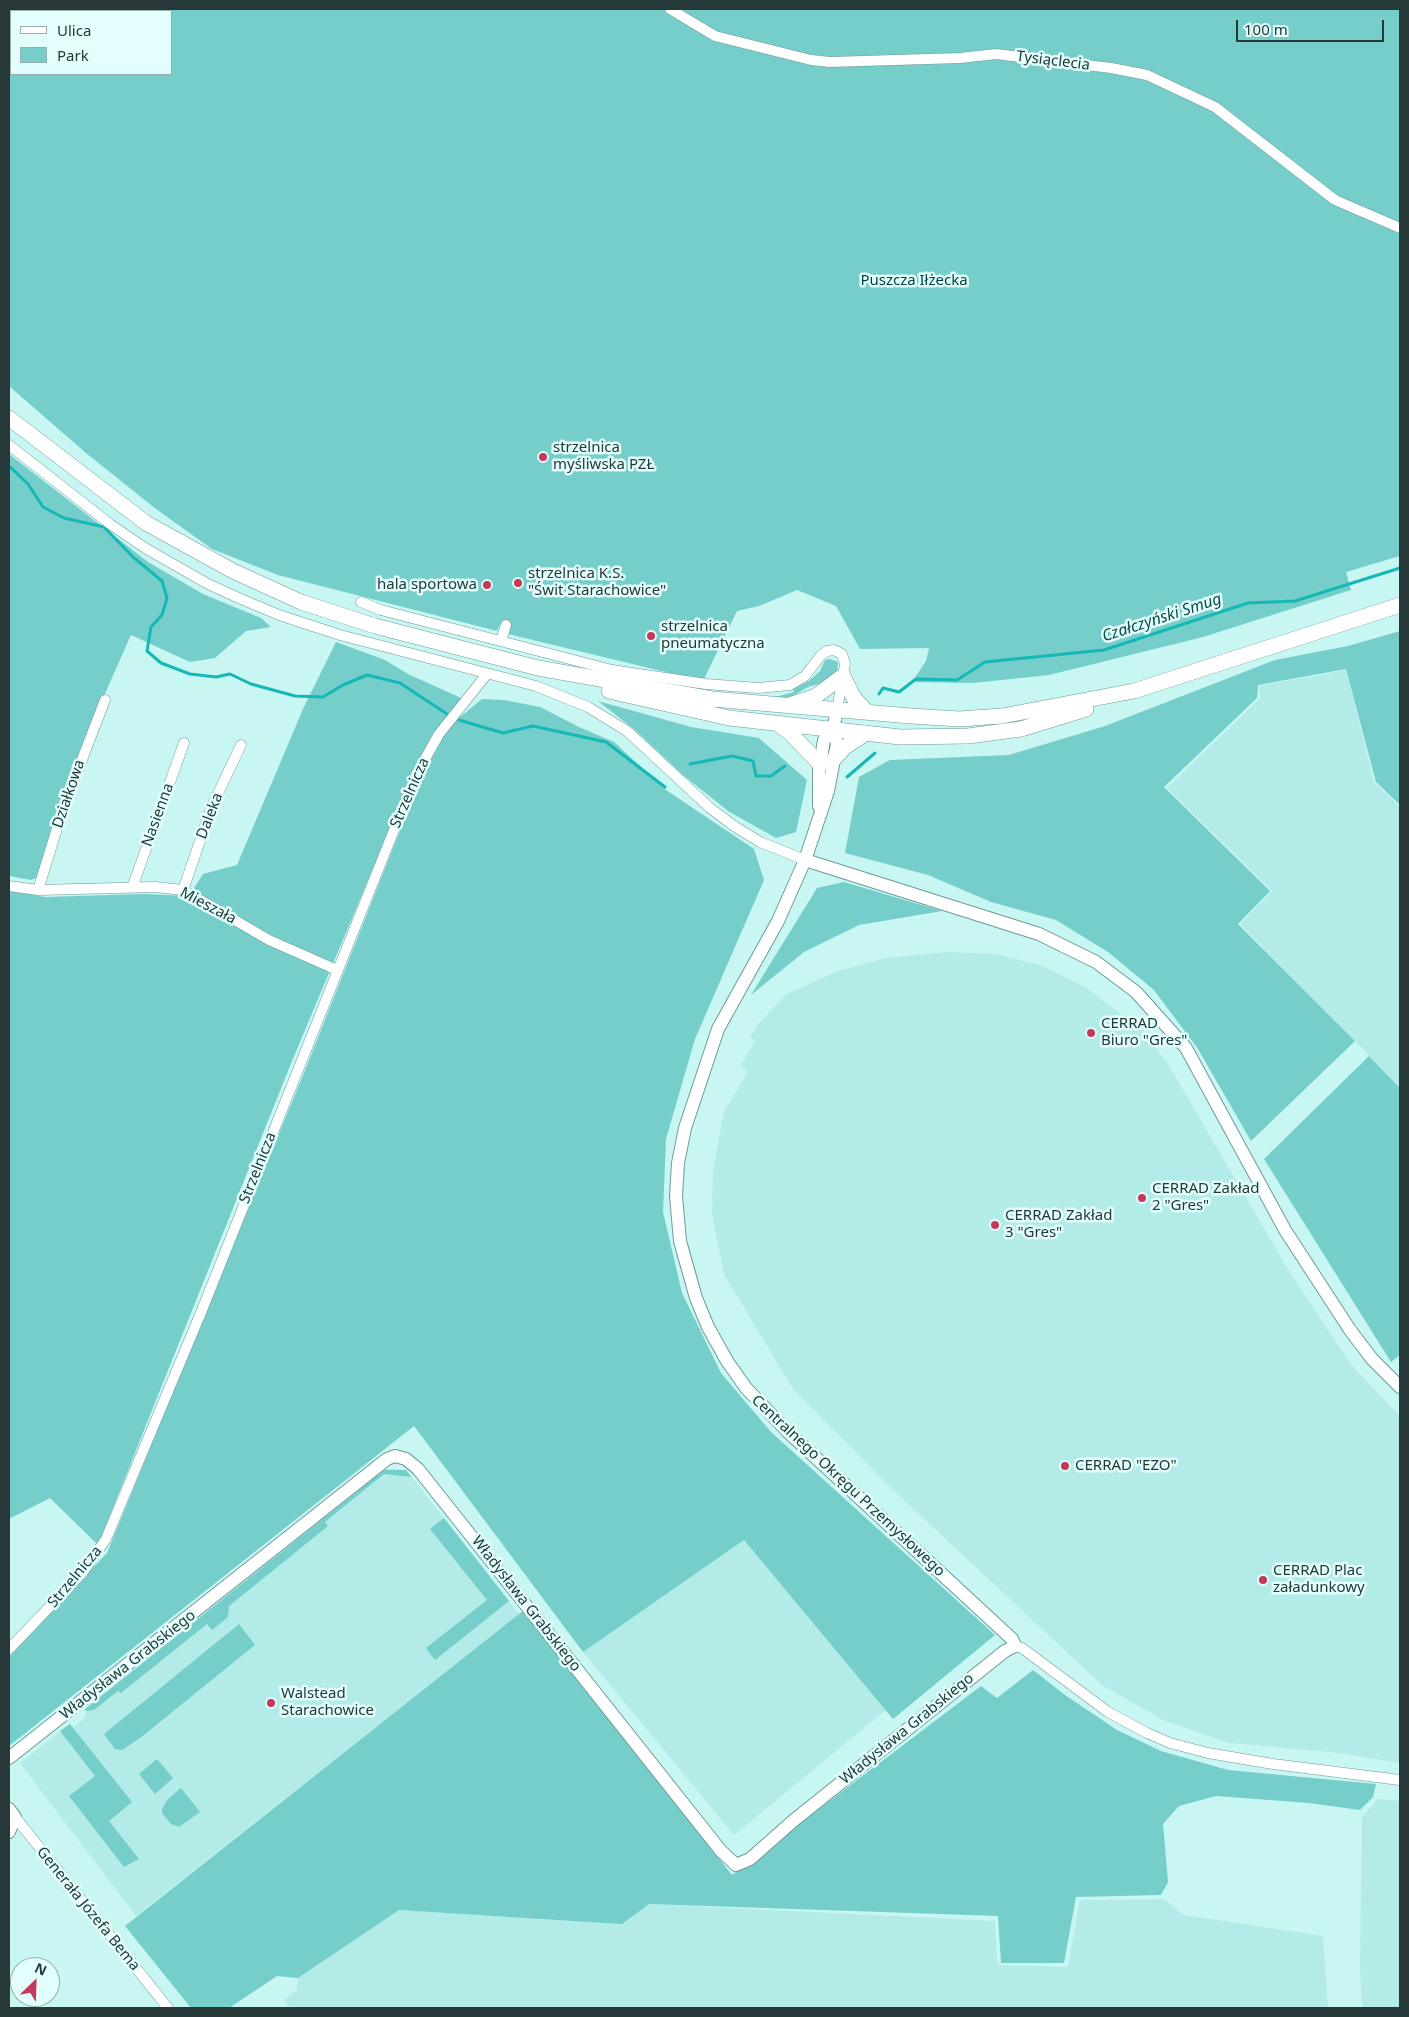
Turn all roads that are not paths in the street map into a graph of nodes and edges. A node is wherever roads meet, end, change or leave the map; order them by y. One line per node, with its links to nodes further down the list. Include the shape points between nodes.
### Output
1 (670, 9): 2 (street, Tysiąclecia, via 715,36 811,60 960,58 996,54 1147,75 1215,107 1335,200)
2 (1400, 228)
3 (9, 418): 9 (main road, via 146,523 233,571 301,602 375,626)
4 (9, 446): 10 (street, via 110,524 208,584 279,615 340,635)
5 (362, 602): 8 (street, via 381,610)
6 (1400, 605): 12 (main road)
7 (506, 625): 8 (street)
8 (501, 641): 11 (street, via 612,670 758,688 795,683 810,671 821,655 834,650 845,659)
9 (538, 668): 14 (main road, via 686,695); 17 (main road, via 668,706)
10 (487, 674): 23 (street, via 554,692 588,708 627,731 734,826 760,842); 28 (street, Strzelnicza, via 439,734 422,762)
11 (843, 676): 14 (main road, via 816,696); 15 (street); 16 (main road, via 854,698)
12 (1124, 693): 16 (main road, via 1002,716 959,718); 19 (main road, via 1094,707 1021,729 935,738)
13 (105, 700): 26 (street, Działkowa, via 63,810)
14 (786, 706): 15 (main road)
15 (837, 710): 16 (main road); 18 (street, Centralnego Okręgu Przemysłowego)
16 (867, 712)
17 (778, 724): 18 (main road); 22 (main road)
18 (833, 729): 19 (main road); 22 (street, Centralnego Okręgu Przemysłowego, via 837,744)
19 (866, 733): 22 (main road)
20 (184, 743): 25 (street, Nasienna)
21 (241, 745): 27 (street, Daleka, via 212,806)
22 (827, 762): 23 (street, Centralnego Okręgu Przemysłowego, via 828,791)
23 (805, 860): 29 (street, via 1039,934 1096,962 1136,992 1186,1048 1285,1230 1350,1330 1372,1359); 30 (street, Centralnego Okręgu Przemysłowego, via 778,921 718,1029 692,1106 679,1152 676,1196 684,1254 708,1327 727,1361 756,1400 1012,1639)
24 (9, 886): 26 (street, Mieszała)
25 (132, 888): 26 (street, Mieszała); 27 (street, Mieszała)
26 (38, 890)
27 (183, 890): 28 (street, Mieszała, via 269,940)
28 (337, 970): 31 (street, Strzelnicza, via 200,1315 106,1539 83,1572)
29 (1400, 1387)
30 (1015, 1646): 32 (street, Władysława Grabskiego, via 800,1814 754,1857 736,1864 721,1851 418,1469 406,1459 395,1456 386,1459); 33 (street, Centralnego Okręgu Przemysłowego, via 1108,1712 1170,1742 1254,1761)
31 (9, 1649)
32 (9, 1758)
33 (1400, 1780)
34 (12, 1813): 35 (street); 36 (street, Generała Józefa Bema)
35 (9, 1832)
36 (168, 2008)

